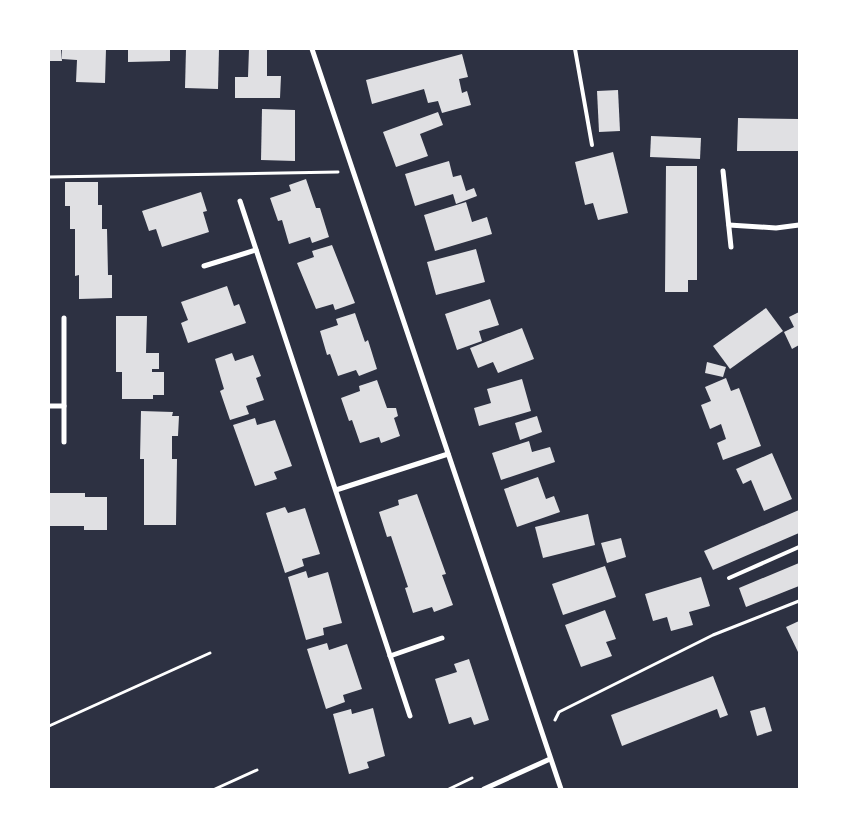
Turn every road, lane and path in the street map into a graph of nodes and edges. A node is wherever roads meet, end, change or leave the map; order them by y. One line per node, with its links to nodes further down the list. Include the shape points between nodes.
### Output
1 (312, 49): 5 (street)
2 (575, 49): 3 (lane)
3 (592, 145)
4 (722, 171): 8 (street)
5 (353, 172): 6 (path); 17 (street)
6 (49, 177)
7 (240, 201): 11 (street)
8 (729, 225): 9 (street, via 776,228); 10 (street)
9 (799, 225)
10 (731, 246)
11 (256, 250): 12 (street); 18 (street)
12 (204, 266)
13 (64, 318): 15 (street)
14 (49, 406): 15 (street)
15 (64, 406): 16 (street)
16 (64, 442)
17 (448, 454): 18 (street); 27 (street)
18 (336, 490): 24 (street)
19 (799, 547): 20 (lane)
20 (729, 578)
21 (799, 600): 27 (path, via 713,635 559,712)
22 (442, 638): 24 (street)
23 (210, 653): 26 (path)
24 (390, 656): 25 (street)
25 (410, 716)
26 (49, 726)
27 (546, 743): 28 (street)
28 (550, 759): 31 (street); 32 (street)
29 (257, 770): 30 (path)
30 (214, 789)
31 (484, 789)
32 (561, 789)

